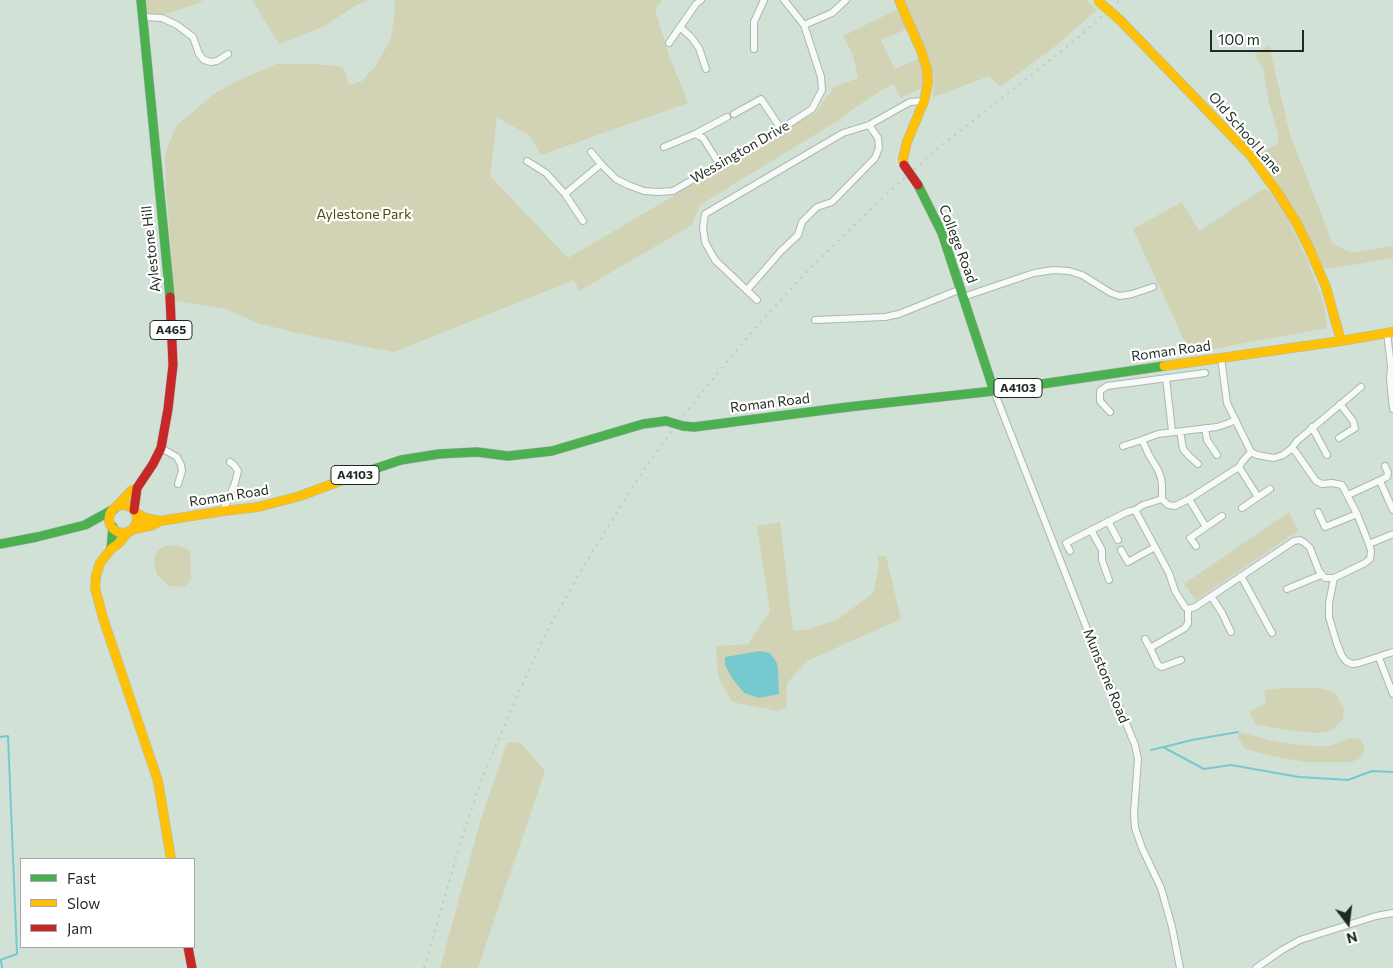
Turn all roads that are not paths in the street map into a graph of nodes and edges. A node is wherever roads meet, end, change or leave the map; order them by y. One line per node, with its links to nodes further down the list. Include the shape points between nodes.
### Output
1 (141, 0): 8 (main road, Aylestone Hill / A465)
2 (701, 0): 10 (street)
3 (764, 0): 12 (street, via 754,22)
4 (784, 0): 9 (street)
5 (846, 0): 9 (street, via 832,14)
6 (899, 0): 15 (main road, College Road, via 927,69)
7 (1097, 0): 34 (main road, Old School Lane, bridge, via 1226,128 1278,193 1296,222 1326,287)
8 (143, 17): 13 (street, via 162,18 177,24 193,37 204,60 217,61); 51 (main road, Aylestone Hill / A465, via 170,288 173,365)
9 (804, 25): 19 (street, Wessington Drive, via 821,77 822,90 812,109)
10 (681, 28): 11 (street); 14 (street, via 698,48)
11 (669, 44)
12 (754, 49)
13 (228, 54)
14 (706, 70)
15 (924, 101): 18 (street, via 910,102); 30 (main road, College Road, bridge, via 907,142 904,165 942,232)
16 (734, 114): 19 (street, via 761,99)
17 (727, 117): 20 (street)
18 (869, 125): 29 (street, via 878,138 875,158 832,202 816,207 802,222 798,235); 29 (street, via 843,133 705,214 705,242 715,260)
19 (781, 128): 25 (street, Wessington Drive)
20 (695, 134): 21 (street); 25 (street, via 703,138)
21 (664, 147)
22 (591, 152): 24 (street, Wessington Drive)
23 (527, 161): 26 (street, via 546,173)
24 (601, 164): 25 (street, Wessington Drive, via 628,186 658,192 673,191); 26 (street)
25 (720, 165)
26 (565, 194): 27 (street)
27 (582, 221)
28 (1154, 288): 30 (street, via 1120,296 1082,275 1053,270)
29 (746, 290): 31 (street)
30 (962, 293): 32 (street, via 892,316); 39 (main road, College Road)
31 (757, 300)
32 (815, 320)
33 (1390, 332): 34 (main road, Roman Road / A4103); 41 (street)
34 (1341, 341): 35 (main road, Roman Road / A4103)
35 (1221, 358): 39 (main road, Roman Road / A4103); 43 (street, via 1227,403)
36 (1205, 373): 37 (street)
37 (1166, 378): 42 (street, via 1107,386 1100,391 1100,401); 46 (street)
38 (1361, 387): 40 (street)
39 (994, 391): 70 (main road, Roman Road / A4103, bridge, via 694,427 662,421 552,451 508,456 477,452 439,454 401,460 300,496 258,507); 112 (street, Munstone Road, via 1135,745 1138,759 1135,828 1161,888)
40 (1340, 404): 44 (street); 48 (street, via 1355,428)
41 (1393, 409)
42 (1110, 412)
43 (1234, 420): 45 (street, via 1229,424); 53 (street)
44 (1312, 427): 52 (street); 55 (street)
45 (1205, 428): 47 (street); 54 (street, via 1207,440)
46 (1172, 431): 47 (street); 49 (street)
47 (1180, 431): 57 (street, via 1183,449)
48 (1339, 438)
49 (1142, 440): 50 (street); 66 (street, via 1161,478)
50 (1123, 446)
51 (161, 448): 61 (street, via 177,457 182,465); 62 (main road, Aylestone Hill / A465)
52 (1290, 449): 53 (street, via 1274,458); 64 (street, via 1295,451 1316,481 1342,485)
53 (1251, 452): 59 (street)
54 (1217, 455)
55 (1327, 455)
56 (230, 462): 70 (street, via 238,471)
57 (1198, 464)
58 (1385, 466): 60 (street, via 1387,477)
59 (1239, 467): 65 (street); 67 (street)
60 (1380, 480): 64 (street); 72 (street)
61 (178, 484)
62 (137, 488): 68 (main road, Aylestone Hill / A465); 73 (main road, Aylestone Hill / A465)
63 (1270, 488): 65 (street)
64 (1348, 495): 75 (street)
65 (1258, 497): 69 (street)
66 (1162, 498): 67 (street, via 1168,505 1175,506); 71 (street)
67 (1189, 499): 81 (street)
68 (115, 508): 73 (main road, A4103, via 127,506); 79 (main road, A4103); 80 (main road, via 110,515)
69 (1242, 508)
70 (223, 510): 77 (main road, Roman Road / A4103)
71 (1135, 510): 78 (street); 89 (street)
72 (1393, 510)
73 (134, 511): 77 (main road, Roman Road / A4103, via 145,518); 82 (main road, via 136,523)
74 (1318, 512): 75 (street, via 1325,527)
75 (1357, 514): 87 (street)
76 (1222, 516): 81 (street)
77 (160, 520): 82 (main road, Roman Road / A4103, via 153,525)
78 (1108, 522): 83 (street); 85 (street)
79 (85, 525): 80 (main road, A4103); 86 (main road, A4103)
80 (112, 527): 82 (main road, A4103, via 120,532); 90 (main road)
81 (1206, 527): 88 (street, via 1190,538)
82 (130, 530): 90 (main road)
83 (1091, 530): 92 (street, via 1064,540); 96 (street, via 1102,550)
84 (1393, 534): 87 (street)
85 (1118, 540)
86 (0, 544)
87 (1369, 544): 95 (street, via 1371,556 1365,563)
88 (1196, 546)
89 (1155, 547): 91 (street, via 1128,562); 99 (street, via 1174,591)
90 (111, 549): 108 (main road, via 100,562 95,588 158,781)
91 (1121, 550)
92 (1070, 551)
93 (1321, 575): 94 (street, via 1310,548 1300,540 1294,540); 95 (street); 97 (street)
94 (1241, 576): 98 (street); 101 (street)
95 (1334, 578): 105 (street, via 1329,616 1342,656 1352,664)
96 (1109, 580)
97 (1287, 589)
98 (1210, 596): 99 (street); 100 (street)
99 (1188, 609): 103 (street, via 1185,628)
100 (1231, 632)
101 (1272, 632)
102 (1145, 639): 103 (street)
103 (1150, 648): 106 (street, via 1162,667)
104 (1393, 652): 105 (street)
105 (1379, 658): 107 (street)
106 (1181, 660)
107 (1393, 694)
108 (171, 858)
109 (1393, 913): 113 (street, via 1300,940)
110 (188, 948): 111 (main road)
111 (192, 968)
112 (1180, 968)
113 (1256, 968)

